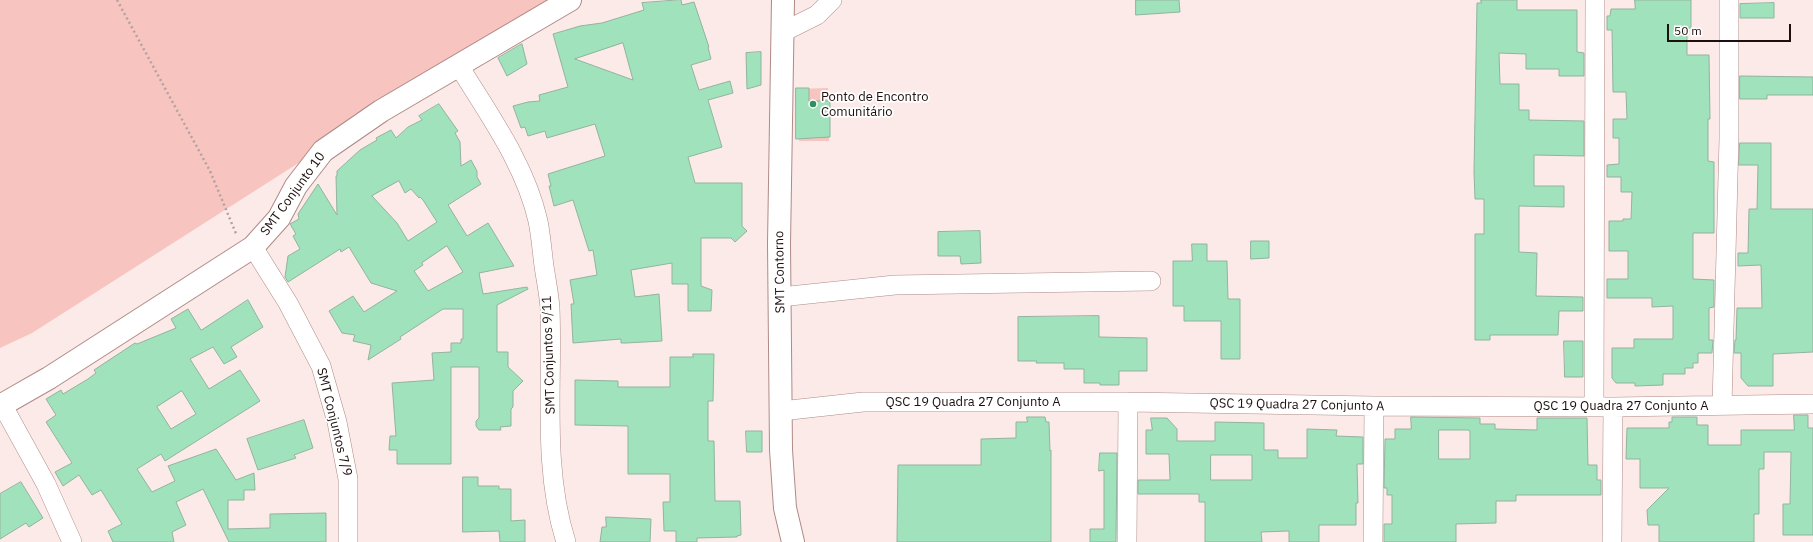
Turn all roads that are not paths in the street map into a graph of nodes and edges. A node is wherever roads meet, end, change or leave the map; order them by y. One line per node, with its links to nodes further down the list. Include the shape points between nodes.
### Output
1 (570, 0): 7 (street, SMT Conjunto 10)
2 (783, 0): 6 (street, SMT Contorno)
3 (832, 0): 6 (street, via 817,15)
4 (1595, 0): 16 (street)
5 (1728, 0): 15 (street, via 1729,138)
6 (782, 32): 10 (street, SMT Contorno)
7 (459, 66): 8 (street, SMT Conjunto 10, via 381,111 323,151 296,186 279,218); 20 (street, SMT Conjuntos 9/11, via 507,144 527,188 538,221 550,306 551,449 554,486 560,524)
8 (248, 250): 13 (street, SMT Conjunto 10); 19 (street, SMT Conjuntos 7/9, via 288,303 321,366 337,422 348,479)
9 (1151, 281): 10 (street, via 896,285)
10 (780, 297): 17 (street, SMT Contorno)
11 (1128, 402): 14 (street, QSC 19 Quadra 27 Conjunto A); 17 (street, QSC 19 Quadra 27 Conjunto A, via 863,402); 22 (street)
12 (1813, 404): 15 (street, QSC 19 Quadra 27 Conjunto A)
13 (2, 406): 18 (street, via 46,484)
14 (1374, 406): 16 (street, QSC 19 Quadra 27 Conjunto A); 23 (street)
15 (1722, 406): 16 (street, QSC 19 Quadra 27 Conjunto A)
16 (1604, 407): 24 (street)
17 (781, 411): 21 (street, SMT Contorno, via 785,508)
18 (72, 542)
19 (348, 542)
20 (566, 542)
21 (794, 542)
22 (1127, 542)
23 (1374, 542)
24 (1612, 542)

